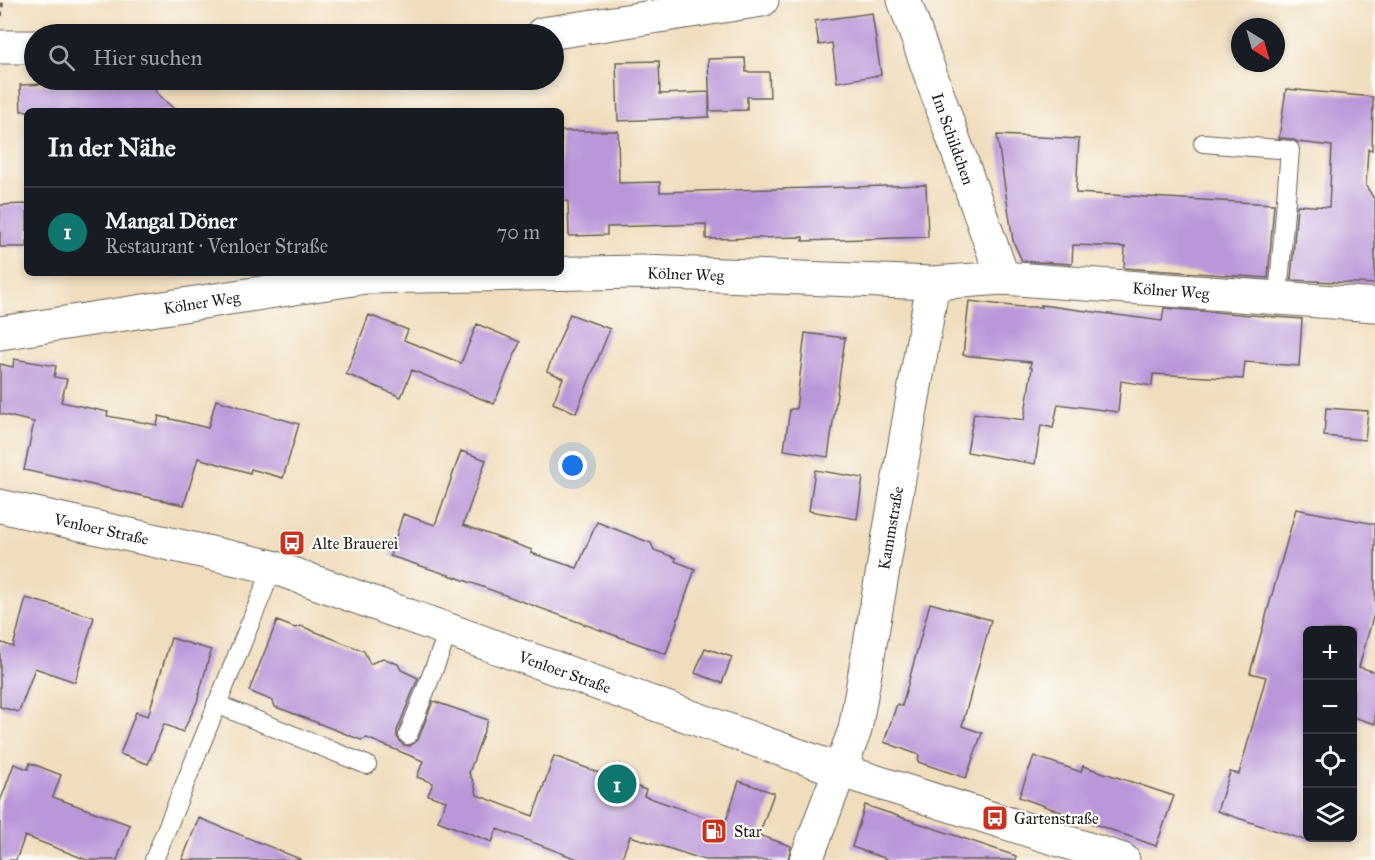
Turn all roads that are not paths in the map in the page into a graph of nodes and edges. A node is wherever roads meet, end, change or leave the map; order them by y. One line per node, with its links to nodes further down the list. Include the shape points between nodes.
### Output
1 (762, 0): 3 (street)
2 (904, 0): 9 (street, Im Schildchen)
3 (564, 31)
4 (0, 47): 5 (street)
5 (24, 47)
6 (1203, 143): 11 (lane, via 1290,150)
7 (564, 273): 10 (street, Kölner Weg, via 642,272)
8 (421, 276): 13 (street, Kölner Weg, via 366,277)
9 (1003, 278): 10 (street, Kölner Weg); 11 (street, Kölner Weg)
10 (933, 283): 20 (street, Kammstraße, via 855,730)
11 (1278, 298): 12 (street, Kölner Weg)
12 (1375, 305)
13 (0, 333)
14 (0, 506): 15 (street, Venloer Straße)
15 (273, 567): 16 (street, Venloer Straße); 17 (lane)
16 (449, 630): 18 (lane); 20 (street, Venloer Straße)
17 (216, 704): 19 (lane); 21 (lane)
18 (408, 735)
19 (367, 765)
20 (839, 770): 22 (street); 23 (street, Venloer Straße)
21 (154, 860)
22 (806, 860)
23 (1123, 860)

